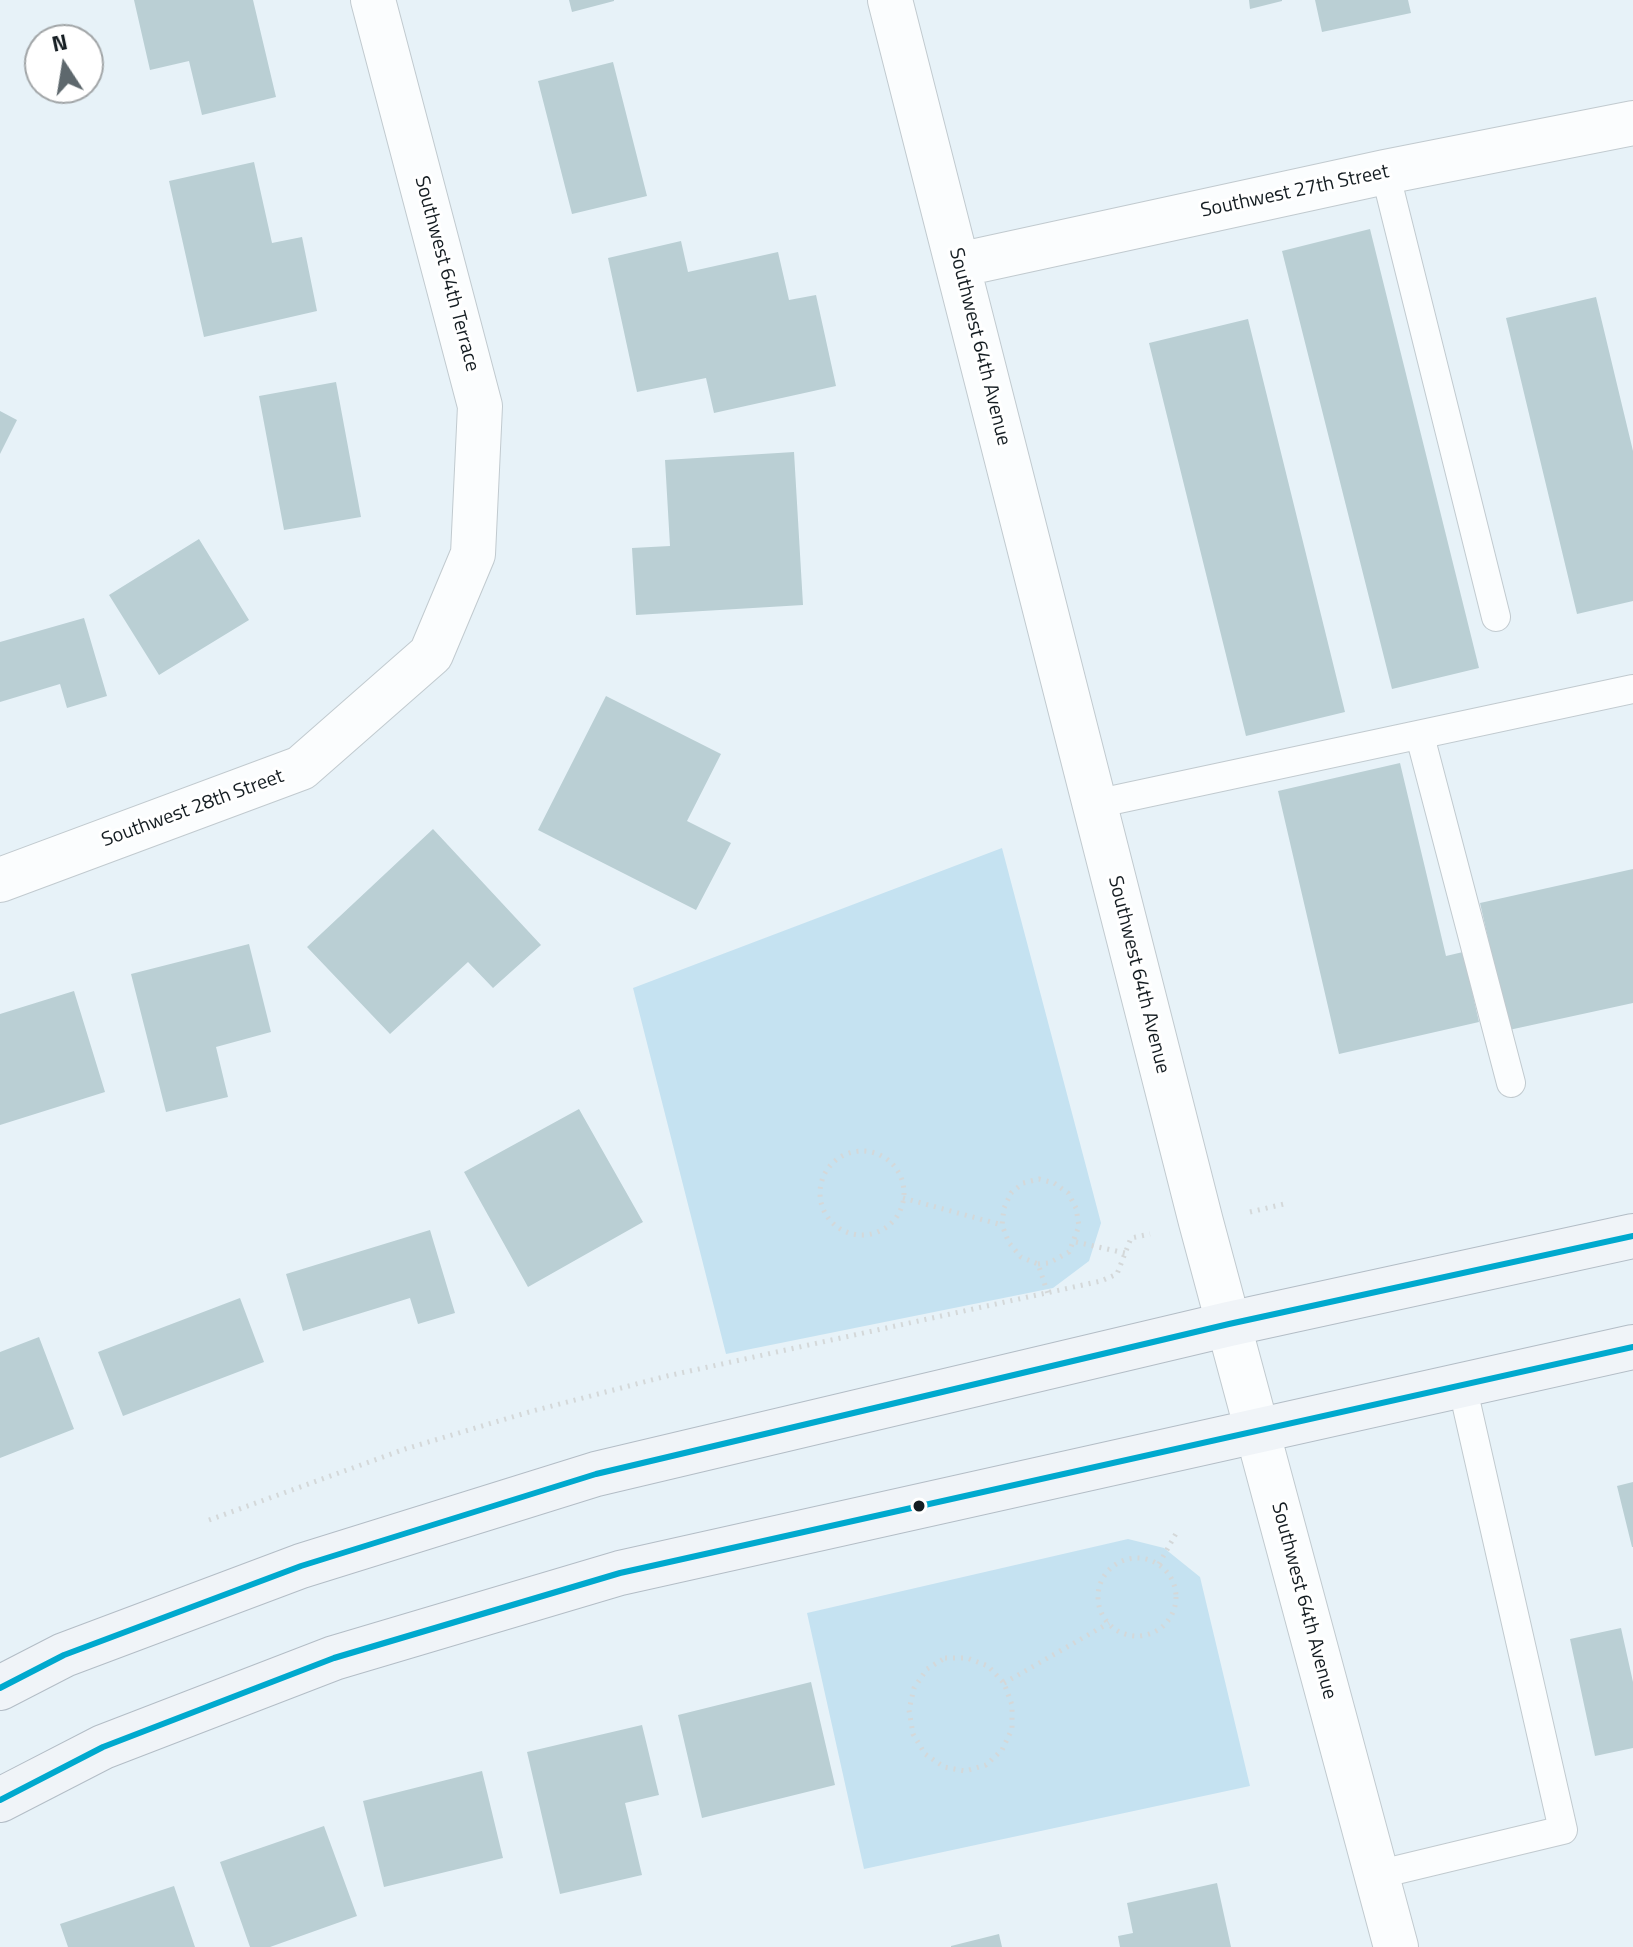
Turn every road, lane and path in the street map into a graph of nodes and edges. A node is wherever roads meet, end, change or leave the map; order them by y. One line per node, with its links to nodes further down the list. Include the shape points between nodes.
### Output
1 (373, 0): 6 (street, Southwest 64th Terrace, via 480,406)
2 (890, 0): 5 (street, Southwest 64th Avenue)
3 (1633, 123): 4 (street, Southwest 27th Street)
4 (1385, 172): 5 (street, Southwest 27th Street); 7 (lane)
5 (958, 265): 10 (street, Southwest 64th Avenue)
6 (473, 554): 11 (street, Southwest 28th Street, via 431,654 301,768)
7 (1496, 617)
8 (1633, 689): 9 (lane)
9 (1420, 736): 10 (lane); 12 (lane)
10 (1095, 804): 15 (street, Southwest 64th Avenue)
11 (0, 880)
12 (1511, 1083)
13 (903, 1198): 13 (path, via 894,1167 869,1149 840,1155 823,1180 827,1213 848,1234 863,1238 891,1226); 16 (path)
14 (1284, 1204): 15 (path)
15 (1201, 1222): 19 (path, via 1131,1238); 22 (street, Southwest 64th Avenue)
16 (1002, 1225): 18 (path, via 1011,1193 1039,1179 1054,1183 1072,1200 1079,1226); 20 (path, via 1021,1257)
17 (1633, 1236): 22 (main road)
18 (1076, 1242): 19 (path); 20 (path, via 1060,1259)
19 (1125, 1253): 21 (path, via 1117,1274)
20 (1038, 1264): 21 (path)
21 (1048, 1294): 26 (path, via 667,1376 529,1412 405,1449)
22 (1229, 1324): 25 (street, Southwest 64th Avenue); 31 (main road, via 596,1474 301,1566 64,1655)
23 (1633, 1347): 24 (main road)
24 (1462, 1385): 25 (main road); 33 (lane, via 1563,1830)
25 (1256, 1430): 32 (main road, via 605,1577 334,1658 103,1747); 33 (street, Southwest 64th Avenue)
26 (209, 1520)
27 (1178, 1530): 28 (path)
28 (1159, 1564): 29 (path, via 1136,1556 1114,1562 1099,1590 1100,1608); 29 (path, via 1174,1593 1165,1625 1137,1638 1121,1634)
29 (1109, 1623): 30 (path)
30 (1004, 1683): 30 (path, via 988,1666 967,1658 945,1658 927,1669 914,1688 909,1710 913,1734 925,1754 944,1767 965,1771 986,1765 1002,1750 1012,1729 1012,1705)
31 (0, 1688)
32 (0, 1800)
33 (1376, 1875): 34 (street, Southwest 64th Avenue)
34 (1396, 1947)

